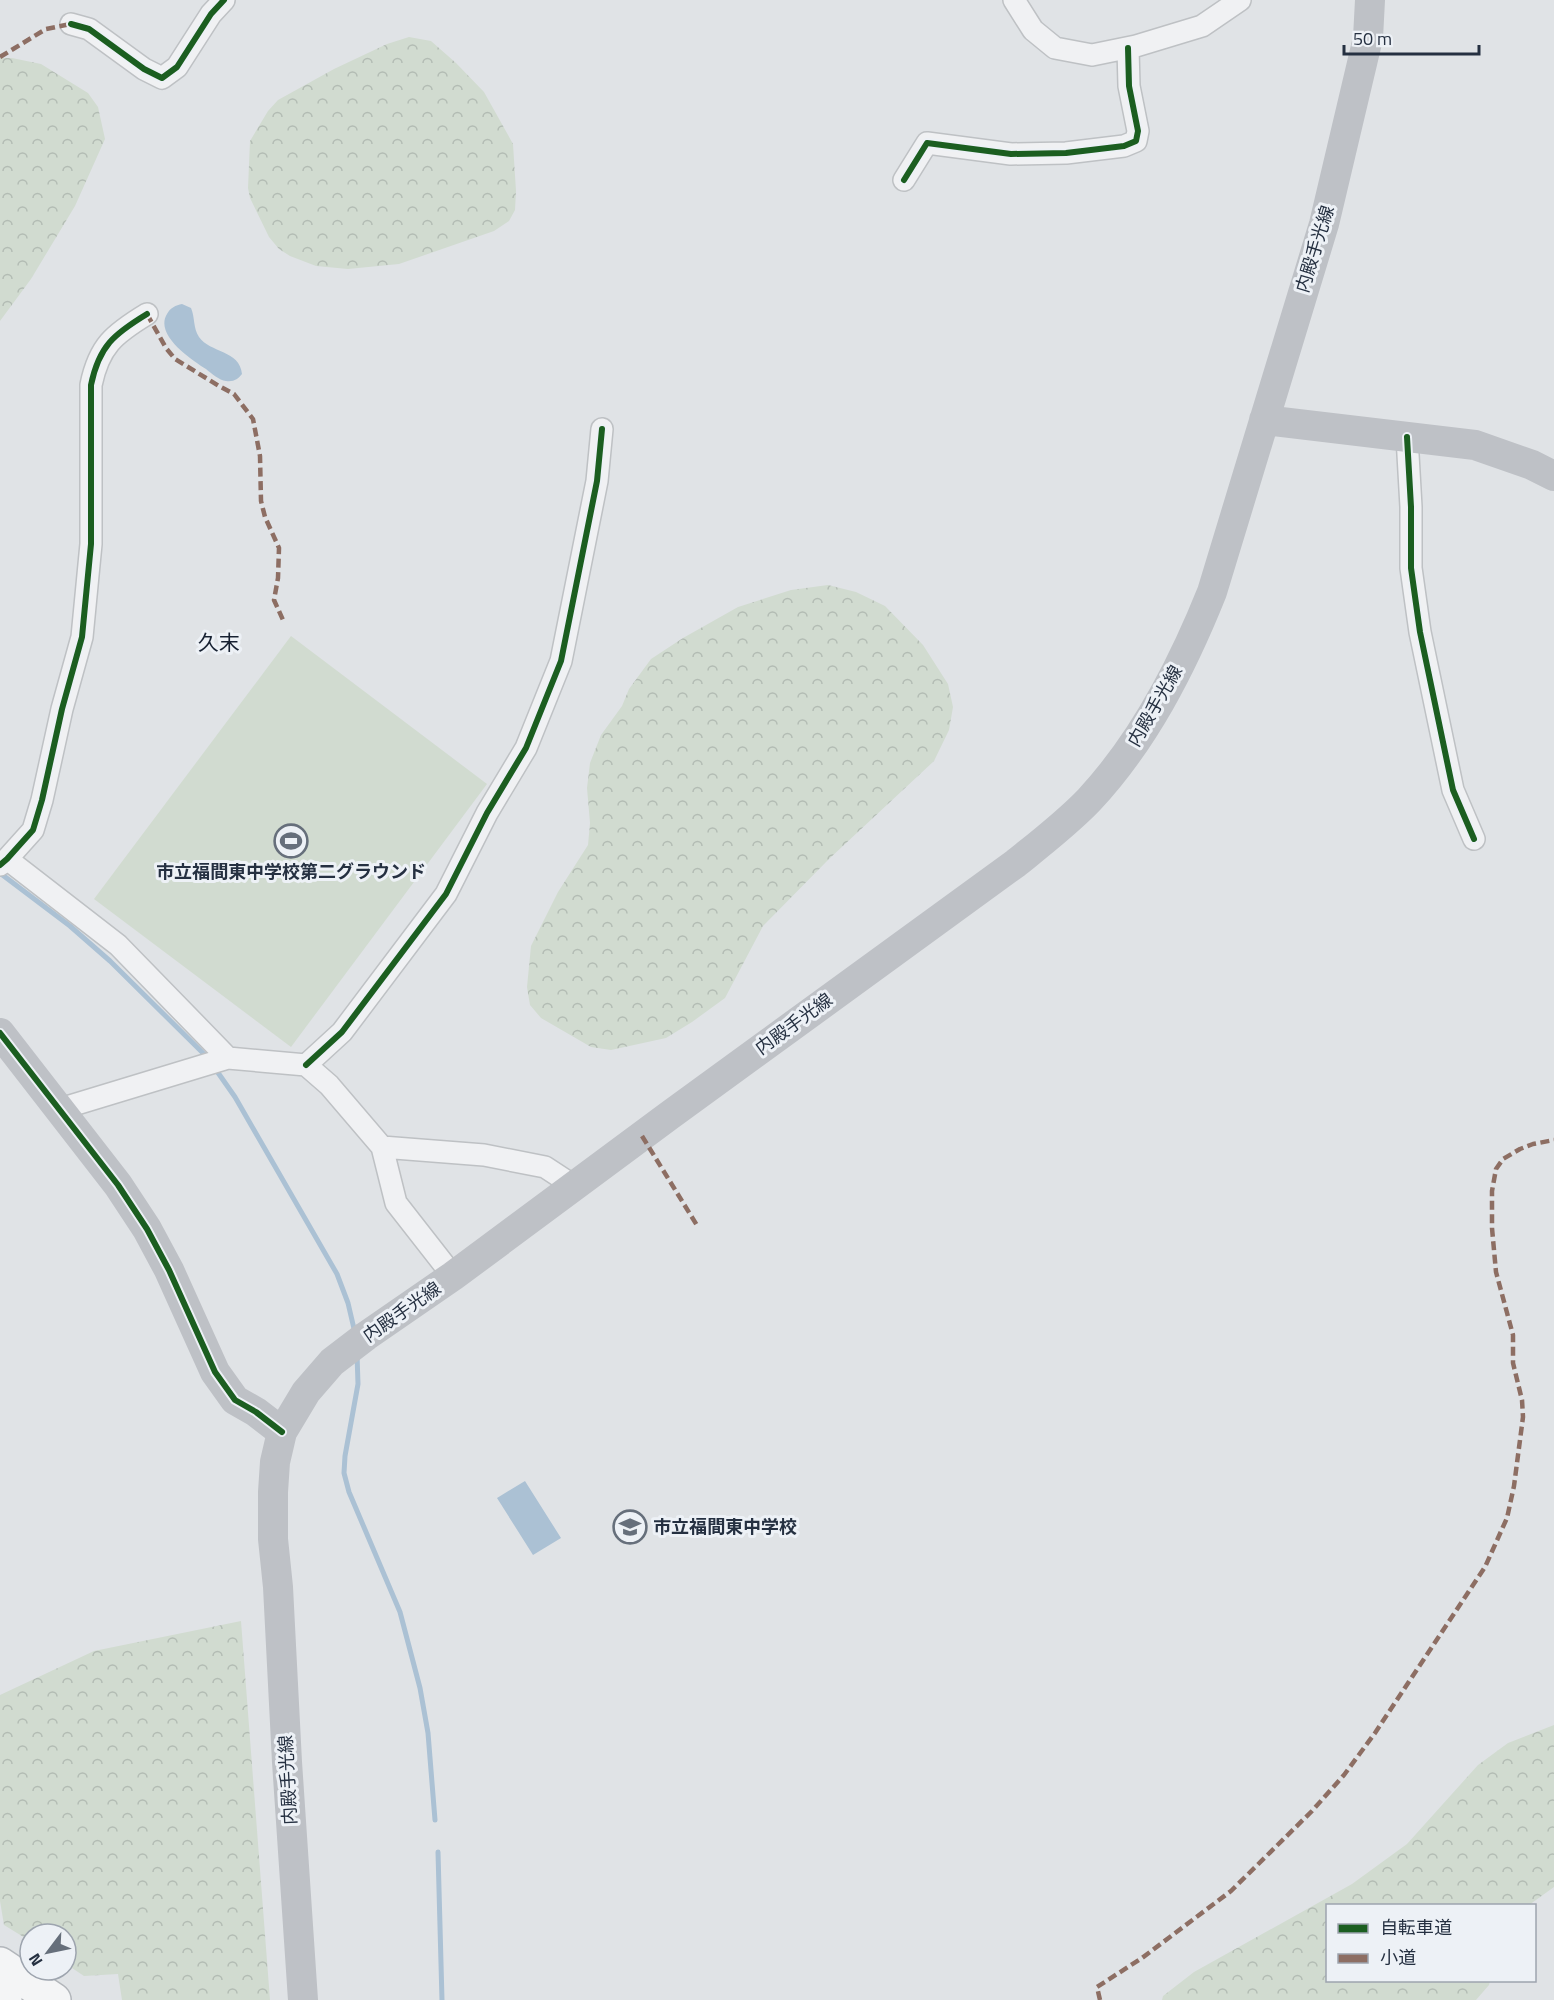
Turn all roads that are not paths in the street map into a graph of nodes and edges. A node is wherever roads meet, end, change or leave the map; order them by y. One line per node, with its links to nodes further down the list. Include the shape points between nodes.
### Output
1 (224, 0): 5 (street, via 177,67 162,78 89,28)
2 (1014, 0): 6 (street, via 1033,30 1056,48 1092,55)
3 (1240, 0): 6 (street, via 1203,26)
4 (1370, 0): 9 (main road, 内殿手光線, via 1368,38 1324,224)
5 (71, 24)
6 (1128, 48): 7 (street, via 1136,141 1066,153 1011,154 927,143)
7 (904, 180)
8 (147, 314): 14 (street, via 125,327 104,347 95,366 91,385 91,544 82,637 33,830)
9 (1264, 420): 11 (main road); 20 (main road, 内殿手光線, via 1212,592 1195,634 1137,741 1087,801 1016,863)
10 (602, 429): 17 (street, via 597,482 561,661 526,748 446,894 342,1032)
11 (1407, 437): 12 (main road, via 1475,445); 13 (street, via 1411,568 1420,632 1453,790)
12 (1554, 476)
13 (1474, 839)
14 (4, 862): 16 (street, via 118,945)
15 (0, 1033): 18 (main road)
16 (228, 1058): 17 (street); 18 (street)
17 (306, 1065): 19 (street, via 329,1085)
18 (60, 1109): 22 (main road, via 147,1229 215,1372 235,1400)
19 (382, 1147): 20 (street, via 484,1155 545,1167); 21 (street, via 396,1203)
20 (574, 1186): 21 (main road, 内殿手光線)
21 (453, 1276): 22 (main road, 内殿手光線, via 332,1362 306,1392)
22 (282, 1432): 27 (main road, 内殿手光線, via 275,1462 273,1539)
23 (0, 1964): 26 (highway)
24 (0, 1996): 25 (highway)
25 (5, 2000)
26 (54, 2000)
27 (303, 2000)

